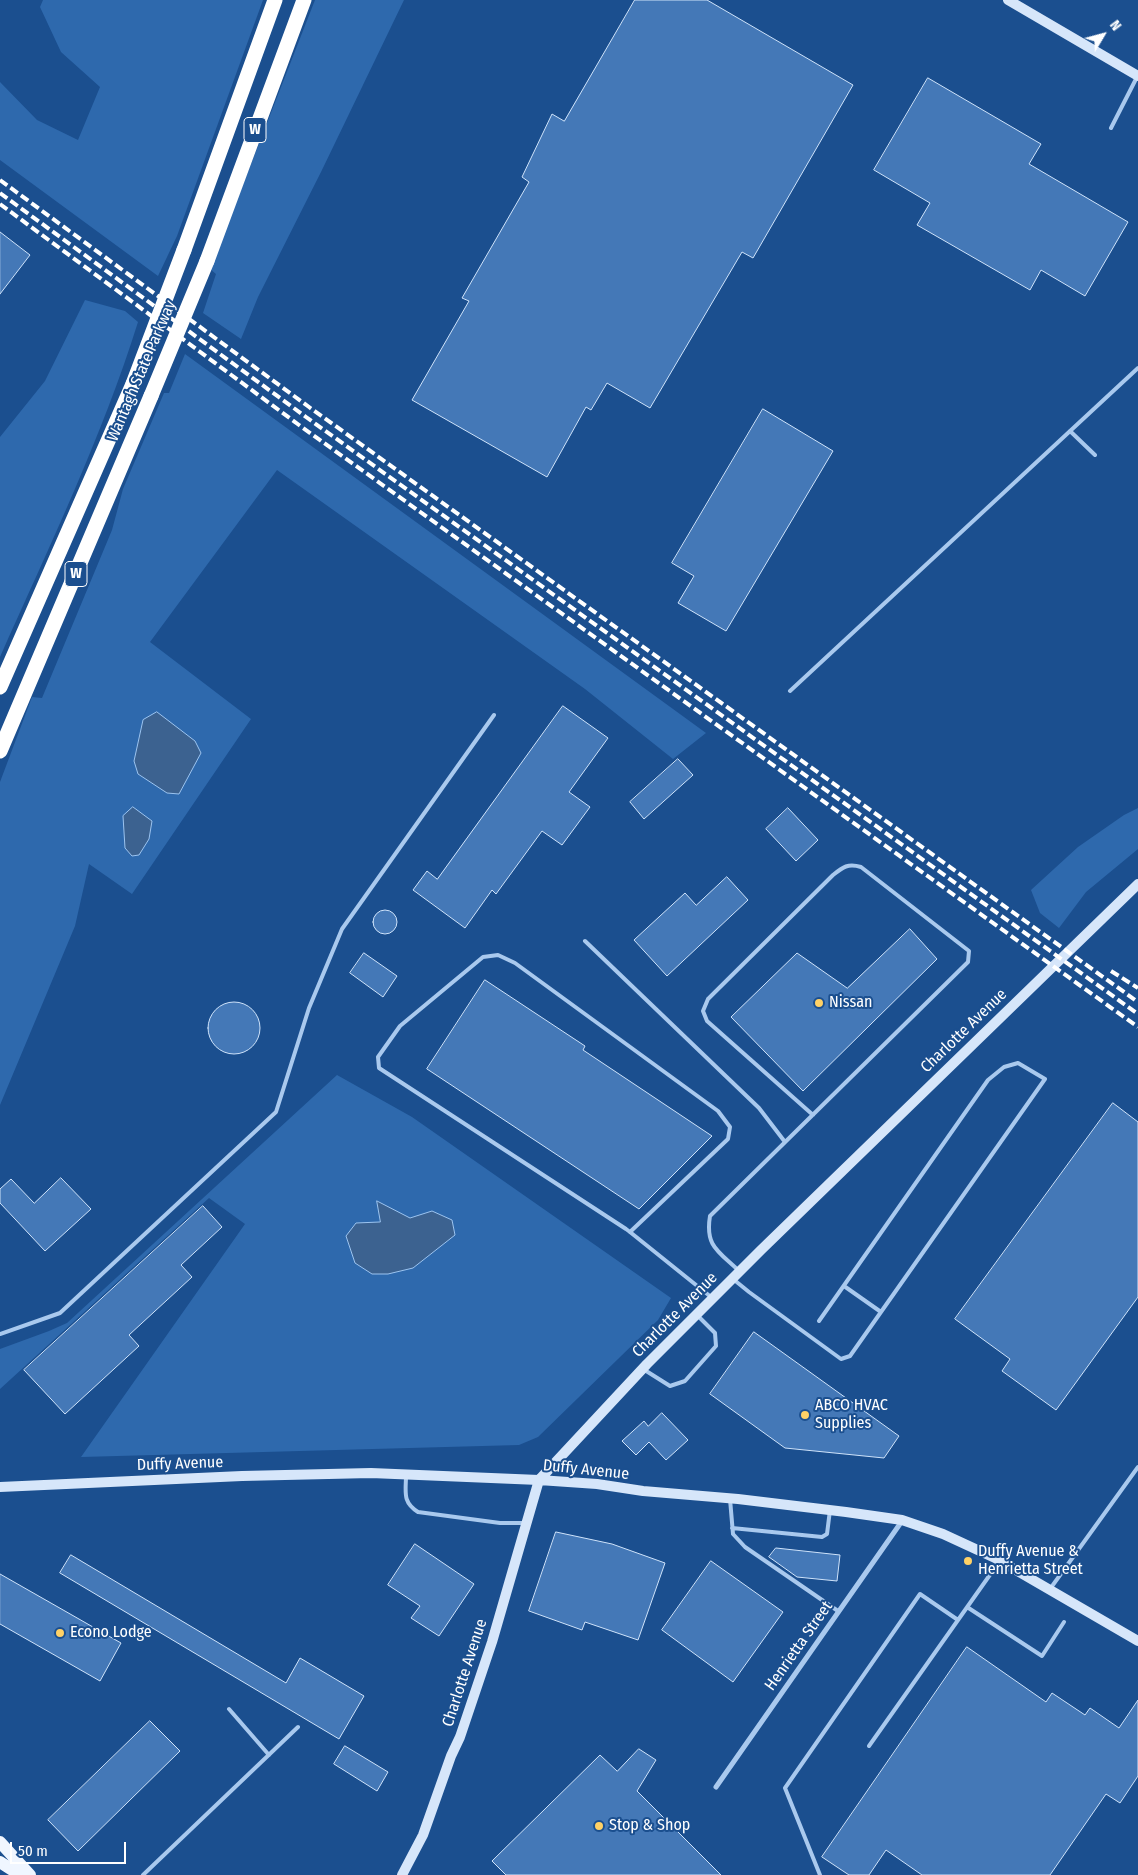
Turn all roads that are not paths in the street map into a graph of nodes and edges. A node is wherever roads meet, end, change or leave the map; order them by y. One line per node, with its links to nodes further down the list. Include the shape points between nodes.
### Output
1 (275, 0): 9 (highway, Wantagh State Parkway / W, bridge, via 132,384)
2 (304, 0): 12 (highway, Wantagh State Parkway / W, bridge, via 207,260)
3 (1008, 0): 4 (street)
4 (1138, 76): 5 (lane)
5 (1111, 128)
6 (1138, 368): 7 (lane)
7 (1070, 431): 8 (lane); 10 (lane)
8 (1095, 455)
9 (0, 687)
10 (790, 691)
11 (494, 715): 24 (lane, via 342,929 309,1008 276,1112 60,1313)
12 (0, 751)
13 (1138, 884): 18 (street, Charlotte Avenue)
14 (585, 941): 16 (lane, via 760,1108)
15 (813, 1115): 15 (lane, via 968,962 969,951 862,867 852,864 844,866 819,889 708,999 703,1010 707,1021); 16 (lane)
16 (785, 1142): 18 (lane, via 710,1216 708,1228 712,1245)
17 (630, 1232): 17 (lane, via 379,1068 378,1057 400,1026 483,958 498,955 514,963 718,1111 730,1127 728,1139); 20 (lane)
18 (736, 1275): 20 (street, Charlotte Avenue); 21 (lane, via 748,1292 841,1359 850,1356)
19 (844, 1286): 21 (lane); 21 (lane, via 988,1080 1004,1067 1018,1063 1045,1078); 23 (lane)
20 (713, 1298): 22 (street, Charlotte Avenue)
21 (882, 1312)
22 (697, 1314): 25 (street, Charlotte Avenue); 25 (lane, via 715,1333 716,1346 685,1381 670,1386)
23 (819, 1321)
24 (0, 1334)
25 (643, 1369): 28 (street, Charlotte Avenue)
26 (1138, 1467): 36 (lane)
27 (406, 1475): 28 (street, Duffy Avenue); 29 (street, Duffy Avenue, via 242,1476); 33 (lane, via 406,1502 418,1512 500,1523)
28 (538, 1480): 30 (street, Duffy Avenue); 33 (street, Charlotte Avenue)
29 (0, 1487)
30 (730, 1499): 31 (street, Duffy Avenue); 34 (lane)
31 (830, 1510): 32 (street, Duffy Avenue); 34 (lane, via 827,1534 822,1537)
32 (902, 1520): 35 (street, Duffy Avenue, via 943,1534); 38 (street, Henrietta Street)
33 (526, 1523): 52 (street, Charlotte Avenue, via 492,1642 460,1737 423,1835)
34 (732, 1528): 38 (lane, via 733,1534 746,1547)
35 (1000, 1560): 36 (street, Duffy Avenue); 37 (lane)
36 (1050, 1589): 41 (street, Duffy Avenue)
37 (967, 1607): 39 (lane); 40 (lane, via 1042,1656)
38 (838, 1611): 46 (street, Henrietta Street)
39 (958, 1620): 44 (lane); 53 (lane, via 920,1594 785,1788)
40 (1064, 1622)
41 (1138, 1642)
42 (229, 1709): 45 (lane)
43 (298, 1727): 45 (lane)
44 (869, 1746)
45 (269, 1755): 51 (lane)
46 (716, 1787)
47 (0, 1842): 50 (main road)
48 (0, 1862): 49 (main road)
49 (20, 1875)
50 (30, 1875)
51 (143, 1875)
52 (402, 1875)
53 (820, 1875)

